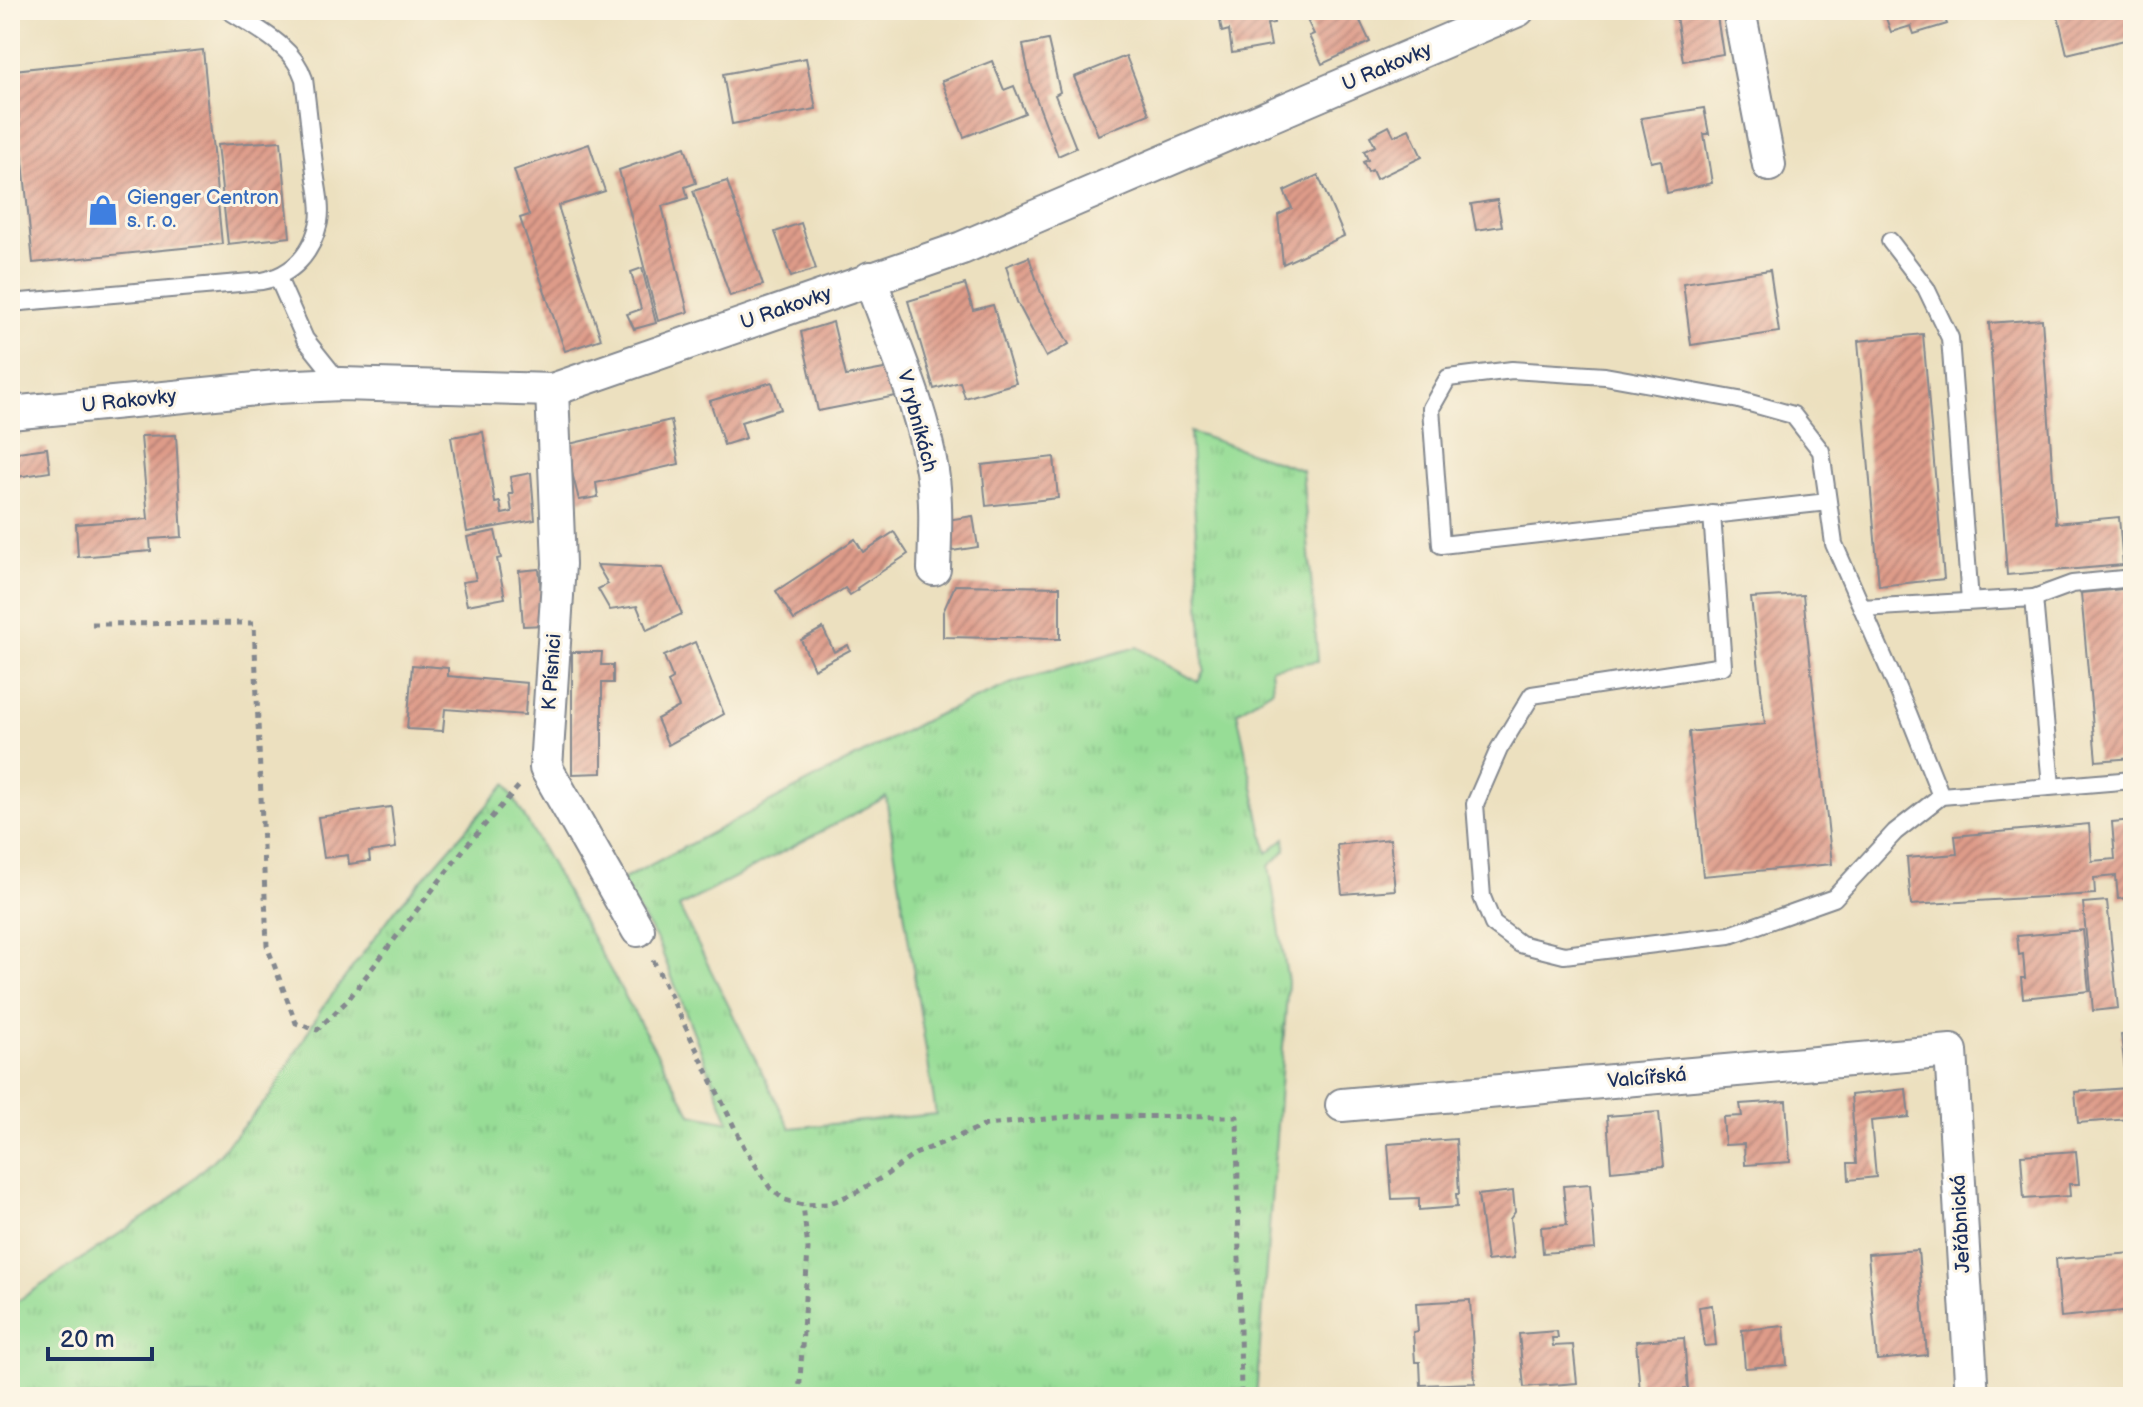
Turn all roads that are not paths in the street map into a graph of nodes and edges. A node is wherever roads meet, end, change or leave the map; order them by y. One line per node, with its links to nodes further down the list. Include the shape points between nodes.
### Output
1 (228, 10): 6 (lane, via 288,51 304,79 319,221 300,262)
2 (1518, 10): 7 (street, U Rakovky, via 962,248)
3 (1739, 10): 4 (street)
4 (1769, 165)
5 (1890, 241): 17 (lane, via 1926,288 1950,338)
6 (278, 278): 8 (lane); 9 (lane, via 305,339)
7 (870, 278): 10 (street, U Rakovky); 14 (street, V rybníkách, via 924,433 933,474)
8 (10, 303)
9 (341, 384): 10 (street, U Rakovky); 11 (street, U Rakovky)
10 (552, 390): 22 (street, K Písnici, via 559,564 546,768)
11 (10, 413)
12 (1828, 502): 13 (lane); 13 (lane, via 1821,451 1793,415 1739,400 1605,376 1512,370 1448,378 1431,408 1441,545); 18 (lane, via 1834,544)
13 (1712, 514): 21 (lane, via 1723,666 1532,695 1499,749 1475,804 1482,897 1493,924 1520,944 1564,955 1730,935 1834,898 1895,832)
14 (934, 569)
15 (2133, 578): 16 (lane, via 2072,584)
16 (2034, 598): 17 (lane); 20 (lane)
17 (1970, 601): 18 (lane)
18 (1862, 608): 21 (lane)
19 (2133, 780): 20 (lane)
20 (2051, 786): 21 (lane)
21 (1941, 796)
22 (638, 930)
23 (1951, 1051): 24 (street, Valcířská); 25 (street, Jeřábnická)
24 (1342, 1105)
25 (1972, 1397)

